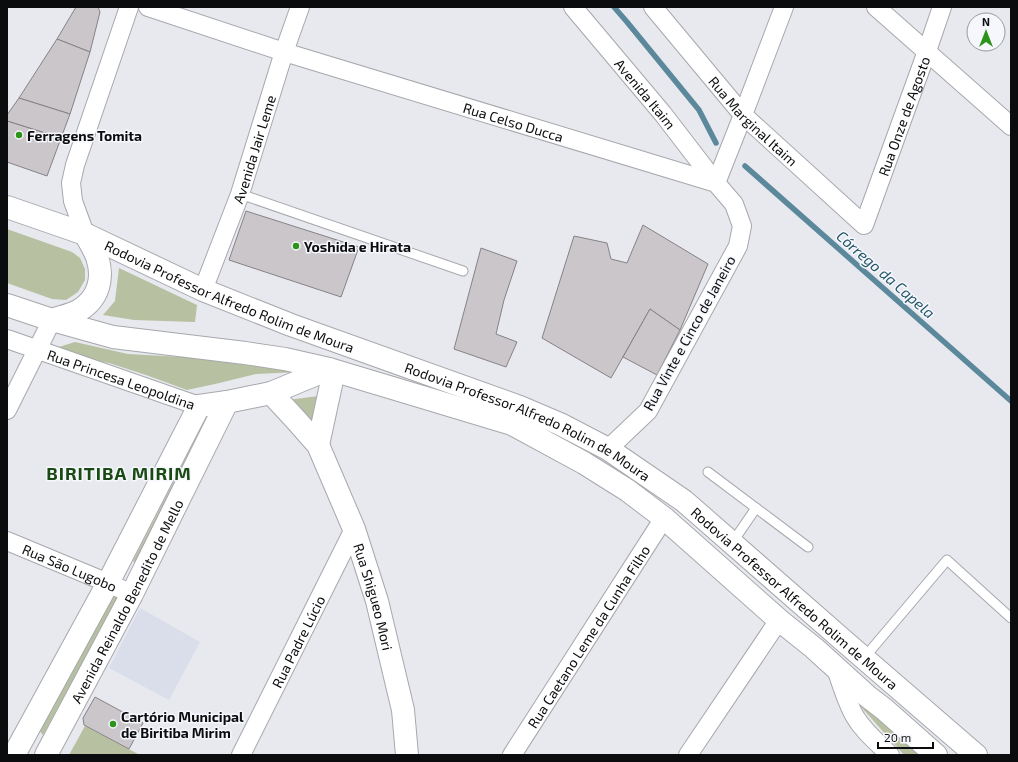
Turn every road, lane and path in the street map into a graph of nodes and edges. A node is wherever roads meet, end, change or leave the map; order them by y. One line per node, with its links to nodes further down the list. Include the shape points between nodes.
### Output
1 (129, 7): 17 (street, via 74,165 71,184 73,201)
2 (148, 7): 10 (street, Rua Celso Ducca)
3 (300, 7): 10 (street, Avenida Jair Leme)
4 (573, 7): 13 (street, Avenida Itaim, via 663,114)
5 (653, 7): 11 (street, Rua Marginal Itaim)
6 (784, 7): 11 (street)
7 (876, 7): 9 (street)
8 (942, 7): 9 (street, Rua Onze de Agosto)
9 (927, 51): 12 (street); 16 (street, Rua Onze de Agosto)
10 (284, 52): 13 (street, Rua Celso Ducca); 14 (street, Avenida Jair Leme)
11 (743, 115): 13 (street); 16 (street, Rua Marginal Itaim)
12 (1011, 126)
13 (716, 183): 31 (street, Rua Vinte e Cinco de Janeiro, via 734,204 742,226 738,246 648,411)
14 (240, 194): 18 (lane); 19 (street, Avenida Jair Leme)
15 (7, 207): 17 (main road, Rodovia Professor Alfredo Rolim de Moura)
16 (864, 225)
17 (86, 234): 19 (main road, Rodovia Professor Alfredo Rolim de Moura); 21 (main road, via 97,257 99,287 85,307)
18 (463, 271)
19 (203, 290): 31 (main road, Rodovia Professor Alfredo Rolim de Moura, via 291,325 520,407)
20 (7, 305): 21 (main road, Rodovia Professor Alfredo Rolim de Moura)
21 (52, 320): 24 (street); 25 (main road, Rodovia Professor Alfredo Rolim de Moura, via 113,336 285,359)
22 (7, 328): 24 (street)
23 (7, 339): 24 (street, Rua Princesa Leopoldina)
24 (36, 349): 28 (street, Rua Princesa Leopoldina); 29 (street)
25 (332, 370): 26 (main road, Rua Princesa Leopoldina); 30 (main road); 34 (main road, Rodovia Professor Alfredo Rolim de Moura, via 512,424 584,463 627,490)
26 (271, 393): 27 (main road, Rua Princesa Leopoldina); 30 (main road, Rua Shigueo Mori)
27 (227, 402): 28 (main road, Rua Princesa Leopoldina); 40 (main road, Avenida Reinaldo Benedito de Mello)
28 (198, 406): 39 (main road, Avenida Reinaldo Benedito de Mello)
29 (7, 410)
30 (318, 445): 35 (main road, Rua Shigueo Mori)
31 (608, 449): 37 (main road, Rodovia Professor Alfredo Rolim de Moura, via 684,501)
32 (708, 472): 33 (lane)
33 (756, 508): 37 (lane); 38 (lane)
34 (664, 518): 42 (main road, Rodovia Professor Alfredo Rolim de Moura); 49 (street, Rua Caetano Leme da Cunha Filho)
35 (354, 529): 47 (street, Rua Padre Lúcio); 48 (main road, Rua Shigueo Mori, via 377,601 403,710)
36 (7, 541): 39 (street, Rua São Lugobo)
37 (732, 543): 43 (main road, Rodovia Professor Alfredo Rolim de Moura)
38 (808, 547)
39 (108, 583): 40 (street, Rua São Lugobo); 45 (main road, Avenida Reinaldo Benedito de Mello)
40 (132, 594): 46 (main road, Avenida Reinaldo Benedito de Mello)
41 (1011, 618): 43 (lane, via 947,560)
42 (779, 620): 44 (main road, Rodovia Professor Alfredo Rolim de Moura); 50 (street)
43 (864, 658): 53 (main road, Rodovia Professor Alfredo Rolim de Moura)
44 (836, 668): 51 (street, via 854,715); 52 (main road, Rodovia Professor Alfredo Rolim de Moura)
45 (15, 753)
46 (46, 755)
47 (241, 755)
48 (407, 755)
49 (512, 755)
50 (688, 755)
51 (890, 755)
52 (936, 755)
53 (976, 755)

